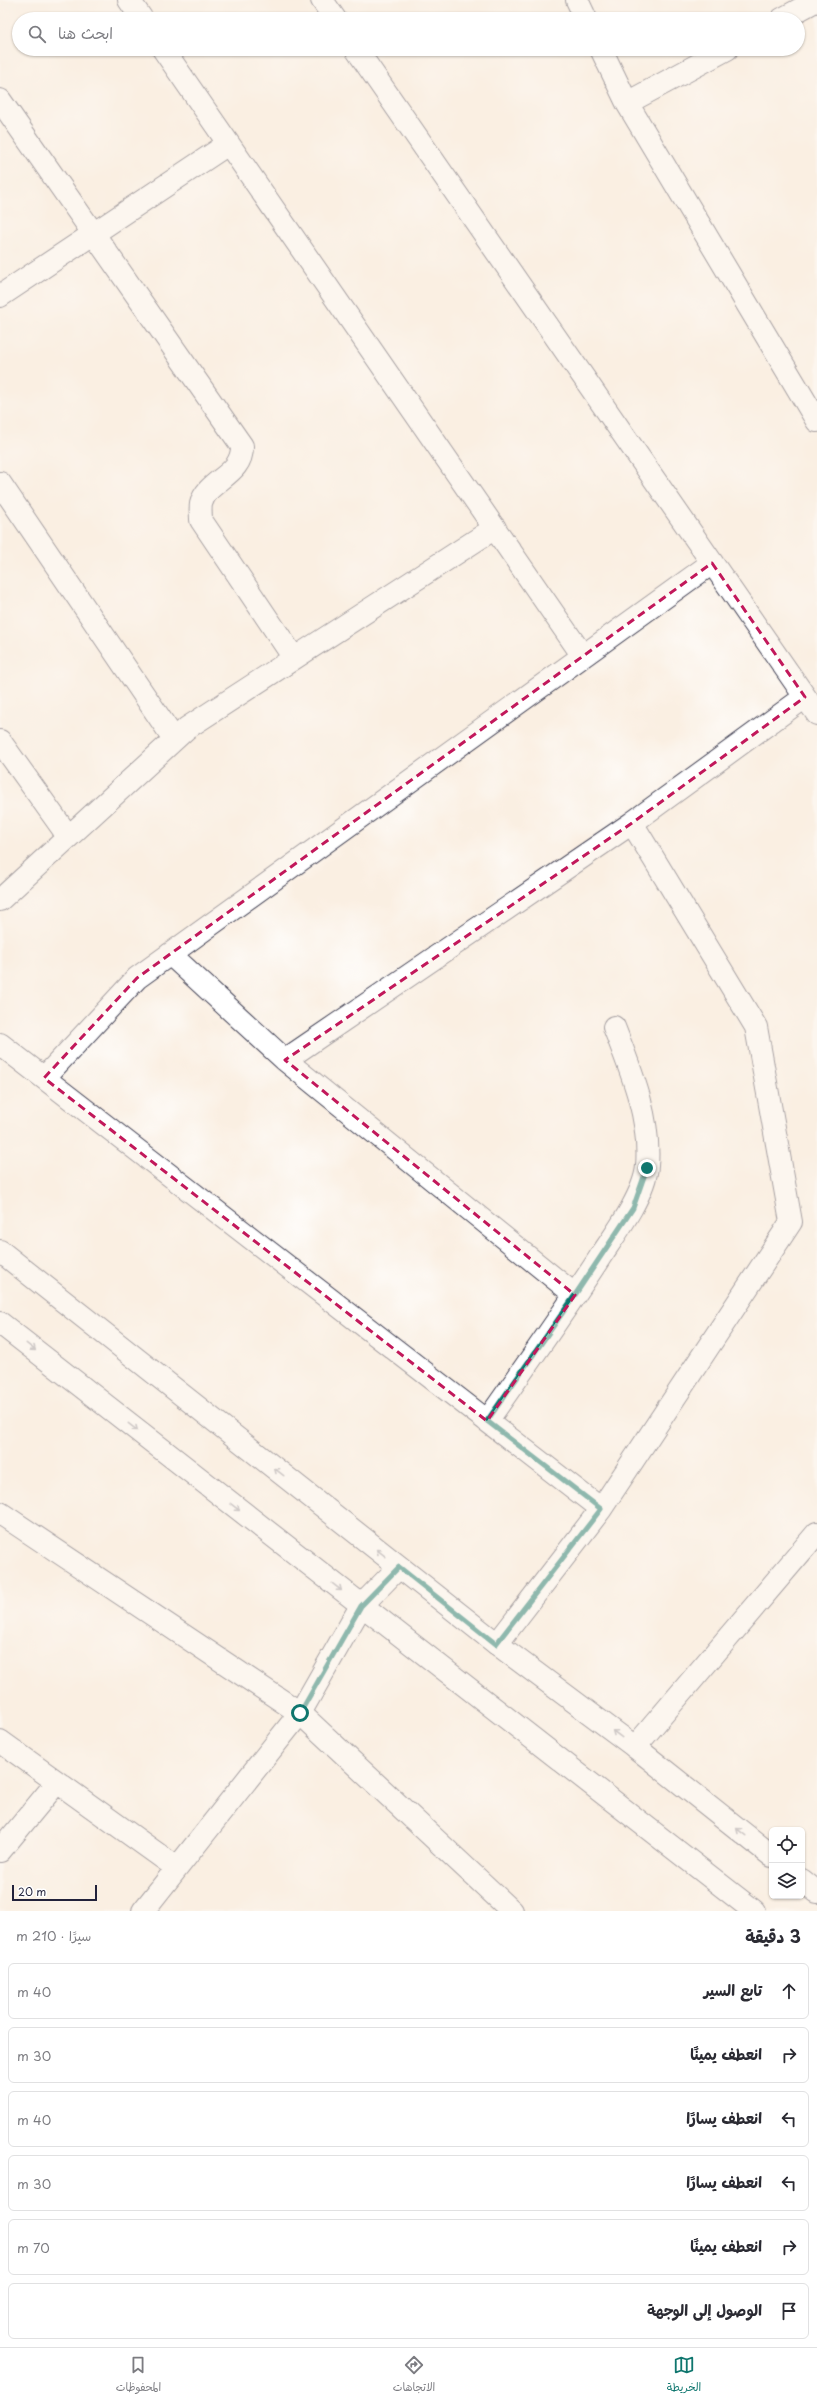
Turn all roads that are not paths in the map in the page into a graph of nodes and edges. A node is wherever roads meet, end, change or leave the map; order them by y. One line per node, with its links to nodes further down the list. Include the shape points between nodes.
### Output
1 (129, 0): 5 (street)
2 (322, 0): 6 (street)
3 (577, 0): 7 (street)
4 (817, 0): 8 (street)
5 (137, 12)
6 (330, 12)
7 (583, 12)
8 (795, 12)
9 (168, 56): 15 (street)
10 (361, 56): 21 (street)
11 (604, 56): 14 (street)
12 (714, 56): 14 (street)
13 (0, 100): 16 (street)
14 (627, 103): 18 (street)
15 (228, 144): 16 (street); 20 (street)
16 (93, 233): 17 (street); 23 (street, via 242,446 243,457 210,490 201,504 201,520)
17 (0, 296)
18 (817, 421)
19 (0, 483): 25 (street)
20 (495, 528): 22 (street); 23 (street)
21 (712, 563): 22 (street); 24 (street)
22 (583, 656): 30 (street)
23 (294, 658): 25 (street)
24 (811, 705): 27 (street)
25 (174, 739): 28 (street)
26 (0, 742): 28 (street)
27 (632, 823): 33 (street); 39 (street, via 756,1027 791,1222)
28 (68, 836): 29 (street)
29 (0, 900)
30 (170, 954): 33 (street); 34 (street, via 137,978)
31 (614, 1027): 36 (street, via 632,1072 647,1130 647,1168 633,1208)
32 (0, 1044): 34 (street)
33 (285, 1060): 36 (street)
34 (44, 1078): 38 (street)
35 (0, 1251): 42 (street, one-way to 35)
36 (575, 1295): 38 (street)
37 (0, 1322): 43 (street, one-way to 43)
38 (487, 1421): 39 (street)
39 (601, 1509): 44 (street)
40 (0, 1513): 45 (street)
41 (817, 1533): 47 (street)
42 (399, 1567): 43 (street); 44 (street)
43 (361, 1606): 45 (street); 56 (street)
44 (496, 1644): 47 (street, one-way to 44)
45 (300, 1713): 51 (street); 55 (street)
46 (0, 1741): 48 (street)
47 (635, 1747): 50 (street, one-way to 47)
48 (57, 1782): 49 (street); 51 (street)
49 (0, 1851)
50 (769, 1854)
51 (177, 1868): 54 (street)
52 (805, 1882): 53 (street)
53 (817, 1892)
54 (143, 1911)
55 (512, 1911)
56 (754, 1911)

